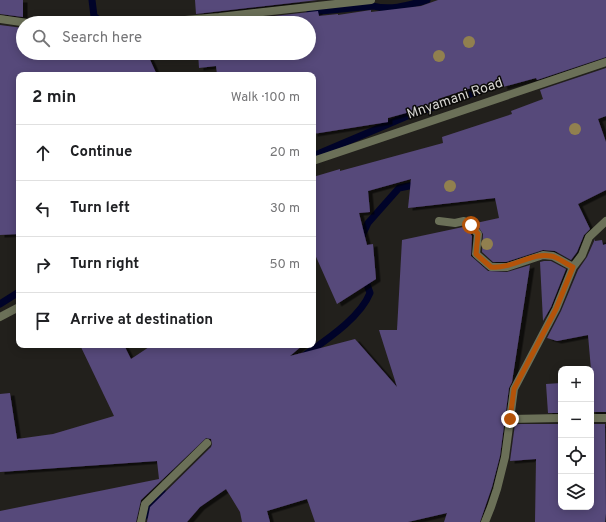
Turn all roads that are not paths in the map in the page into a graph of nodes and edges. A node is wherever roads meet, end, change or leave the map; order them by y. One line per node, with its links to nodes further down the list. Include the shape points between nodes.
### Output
1 (371, 0): 2 (street)
2 (228, 16)
3 (0, 19): 4 (street)
4 (16, 21)
5 (606, 62): 6 (street, Mnyamani Road)
6 (316, 160)
7 (439, 221): 9 (street, via 464,221 471,225 478,234 476,254 491,267 507,267 542,255 553,256)
8 (606, 221): 9 (street, via 589,237 582,255)
9 (573, 267): 15 (street, via 556,309 514,389)
10 (16, 308): 11 (street)
11 (0, 316)
12 (558, 418): 15 (street)
13 (594, 418): 14 (street)
14 (606, 418)
15 (510, 419): 18 (street, via 505,457)
16 (207, 443): 17 (street, via 145,504)
17 (141, 522)
18 (485, 522)

